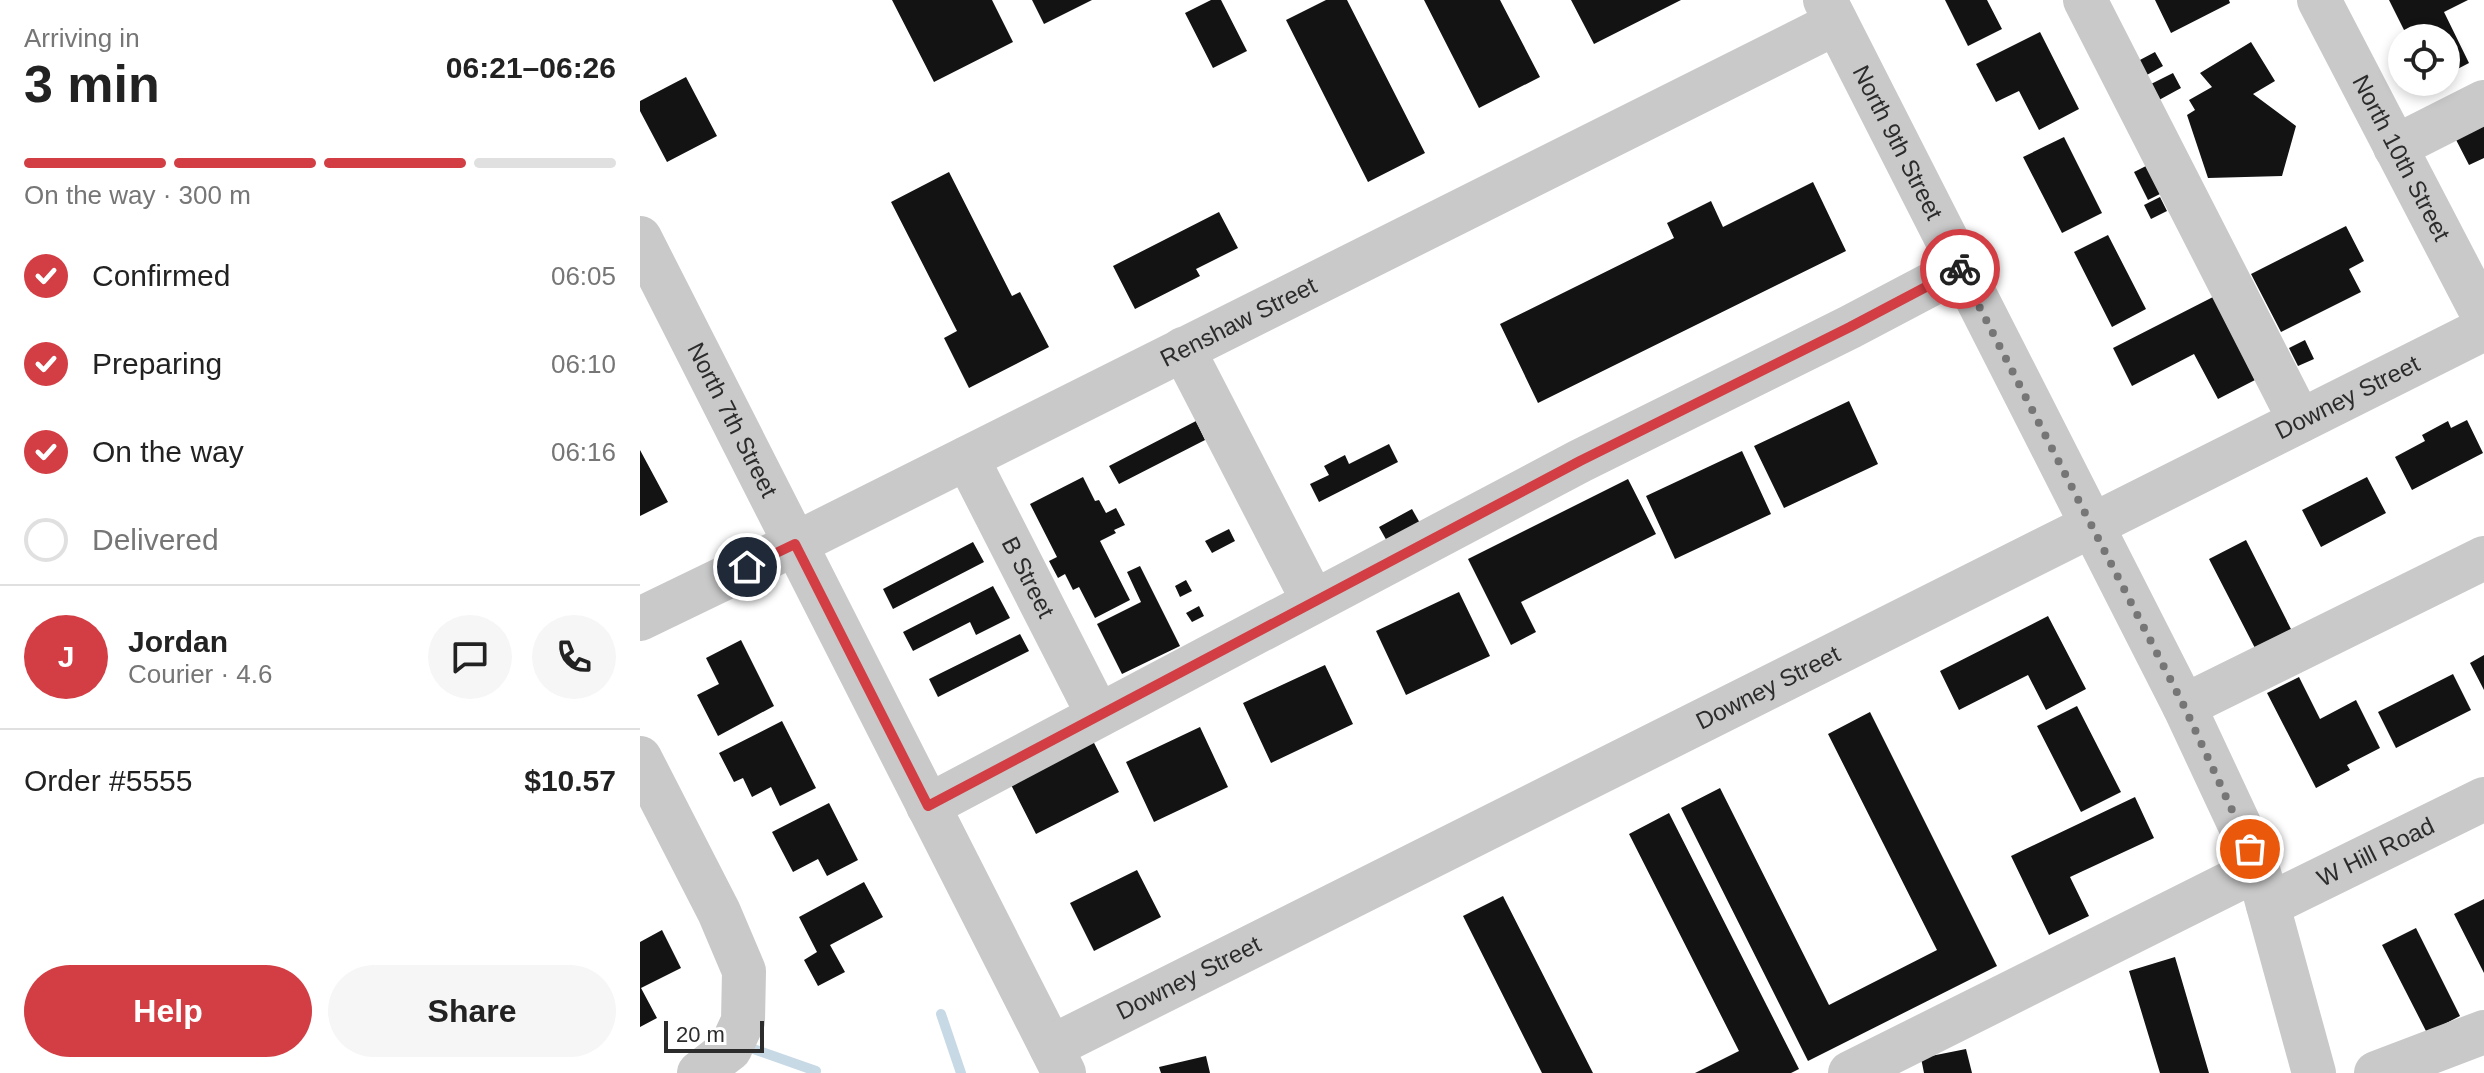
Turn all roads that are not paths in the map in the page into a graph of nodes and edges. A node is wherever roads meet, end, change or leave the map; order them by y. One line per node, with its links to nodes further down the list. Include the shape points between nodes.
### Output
1 (2085, 0): 11 (street)
2 (2319, 0): 5 (street, North 10th Street)
3 (1830, 11): 7 (street, North 9th Street); 10 (street, Renshaw Street)
4 (2484, 102): 5 (street)
5 (2395, 147): 8 (street, North 10th Street)
6 (640, 238): 14 (street, North 7th Street)
7 (1960, 269): 13 (street, North 9th Street); 22 (street, via 1580,461)
8 (2484, 317)
9 (2484, 329): 11 (street, Downey Street)
10 (1183, 349): 12 (street, Renshaw Street); 16 (street)
11 (2300, 421): 13 (street, Downey Street)
12 (967, 458): 14 (street, Renshaw Street); 18 (street, B Street)
13 (2091, 526): 19 (street, North 9th Street); 25 (street, Downey Street)
14 (795, 544): 17 (street, Renshaw Street); 22 (street, North 7th Street)
15 (2484, 558): 19 (street)
16 (1308, 591)
17 (640, 619)
18 (1089, 697)
19 (2184, 706): 23 (street, North 9th Street)
20 (640, 758): 26 (street, via 744,971 743,1021 730,1049)
21 (2484, 799): 23 (street, W Hill Road, via 2327,878)
22 (928, 806): 25 (street, North 7th Street)
23 (2263, 887): 27 (street, W Hill Road); 28 (street, North 9th Street)
24 (2484, 1032): 29 (street)
25 (1058, 1060)
26 (699, 1073)
27 (1850, 1073)
28 (2314, 1073)
29 (2376, 1073)

